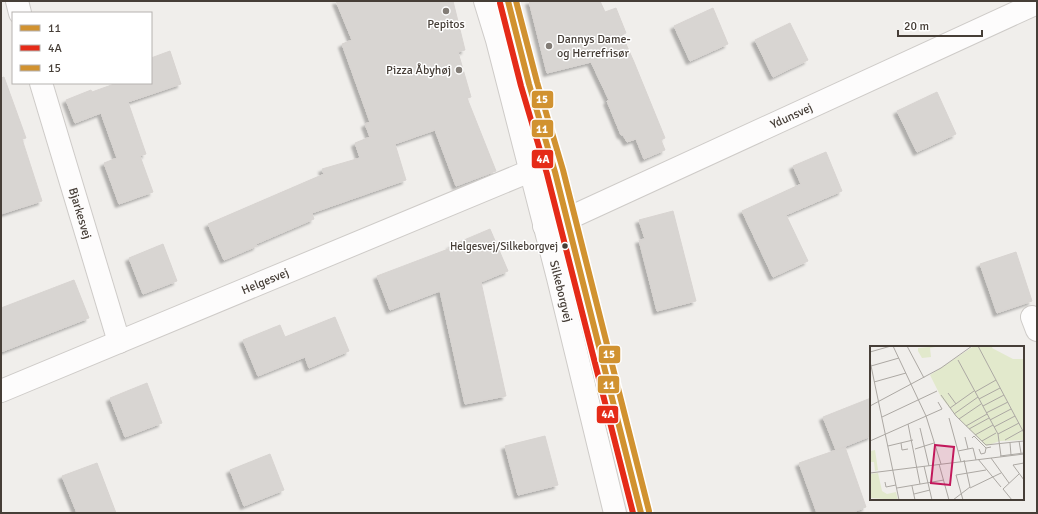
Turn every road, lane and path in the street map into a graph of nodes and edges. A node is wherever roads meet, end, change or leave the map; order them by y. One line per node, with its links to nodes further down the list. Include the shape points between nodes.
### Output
1 (16, 1): 5 (street)
2 (485, 1): 7 (street, Silkeborgvej)
3 (508, 1): 8 (street, Silkeborgvej)
4 (1037, 3): 8 (street, Ydunsvej)
5 (20, 12)
6 (41, 84): 10 (street, Bjarkesvej)
7 (530, 171): 9 (street, Silkeborgvej); 10 (street, Helgesvej)
8 (567, 219): 9 (street, Ydunsvej); 13 (street, Silkeborgvej)
9 (544, 226): 12 (street, Silkeborgvej)
10 (119, 342): 11 (street, Helgesvej)
11 (1, 391)
12 (615, 513)
13 (641, 513)

